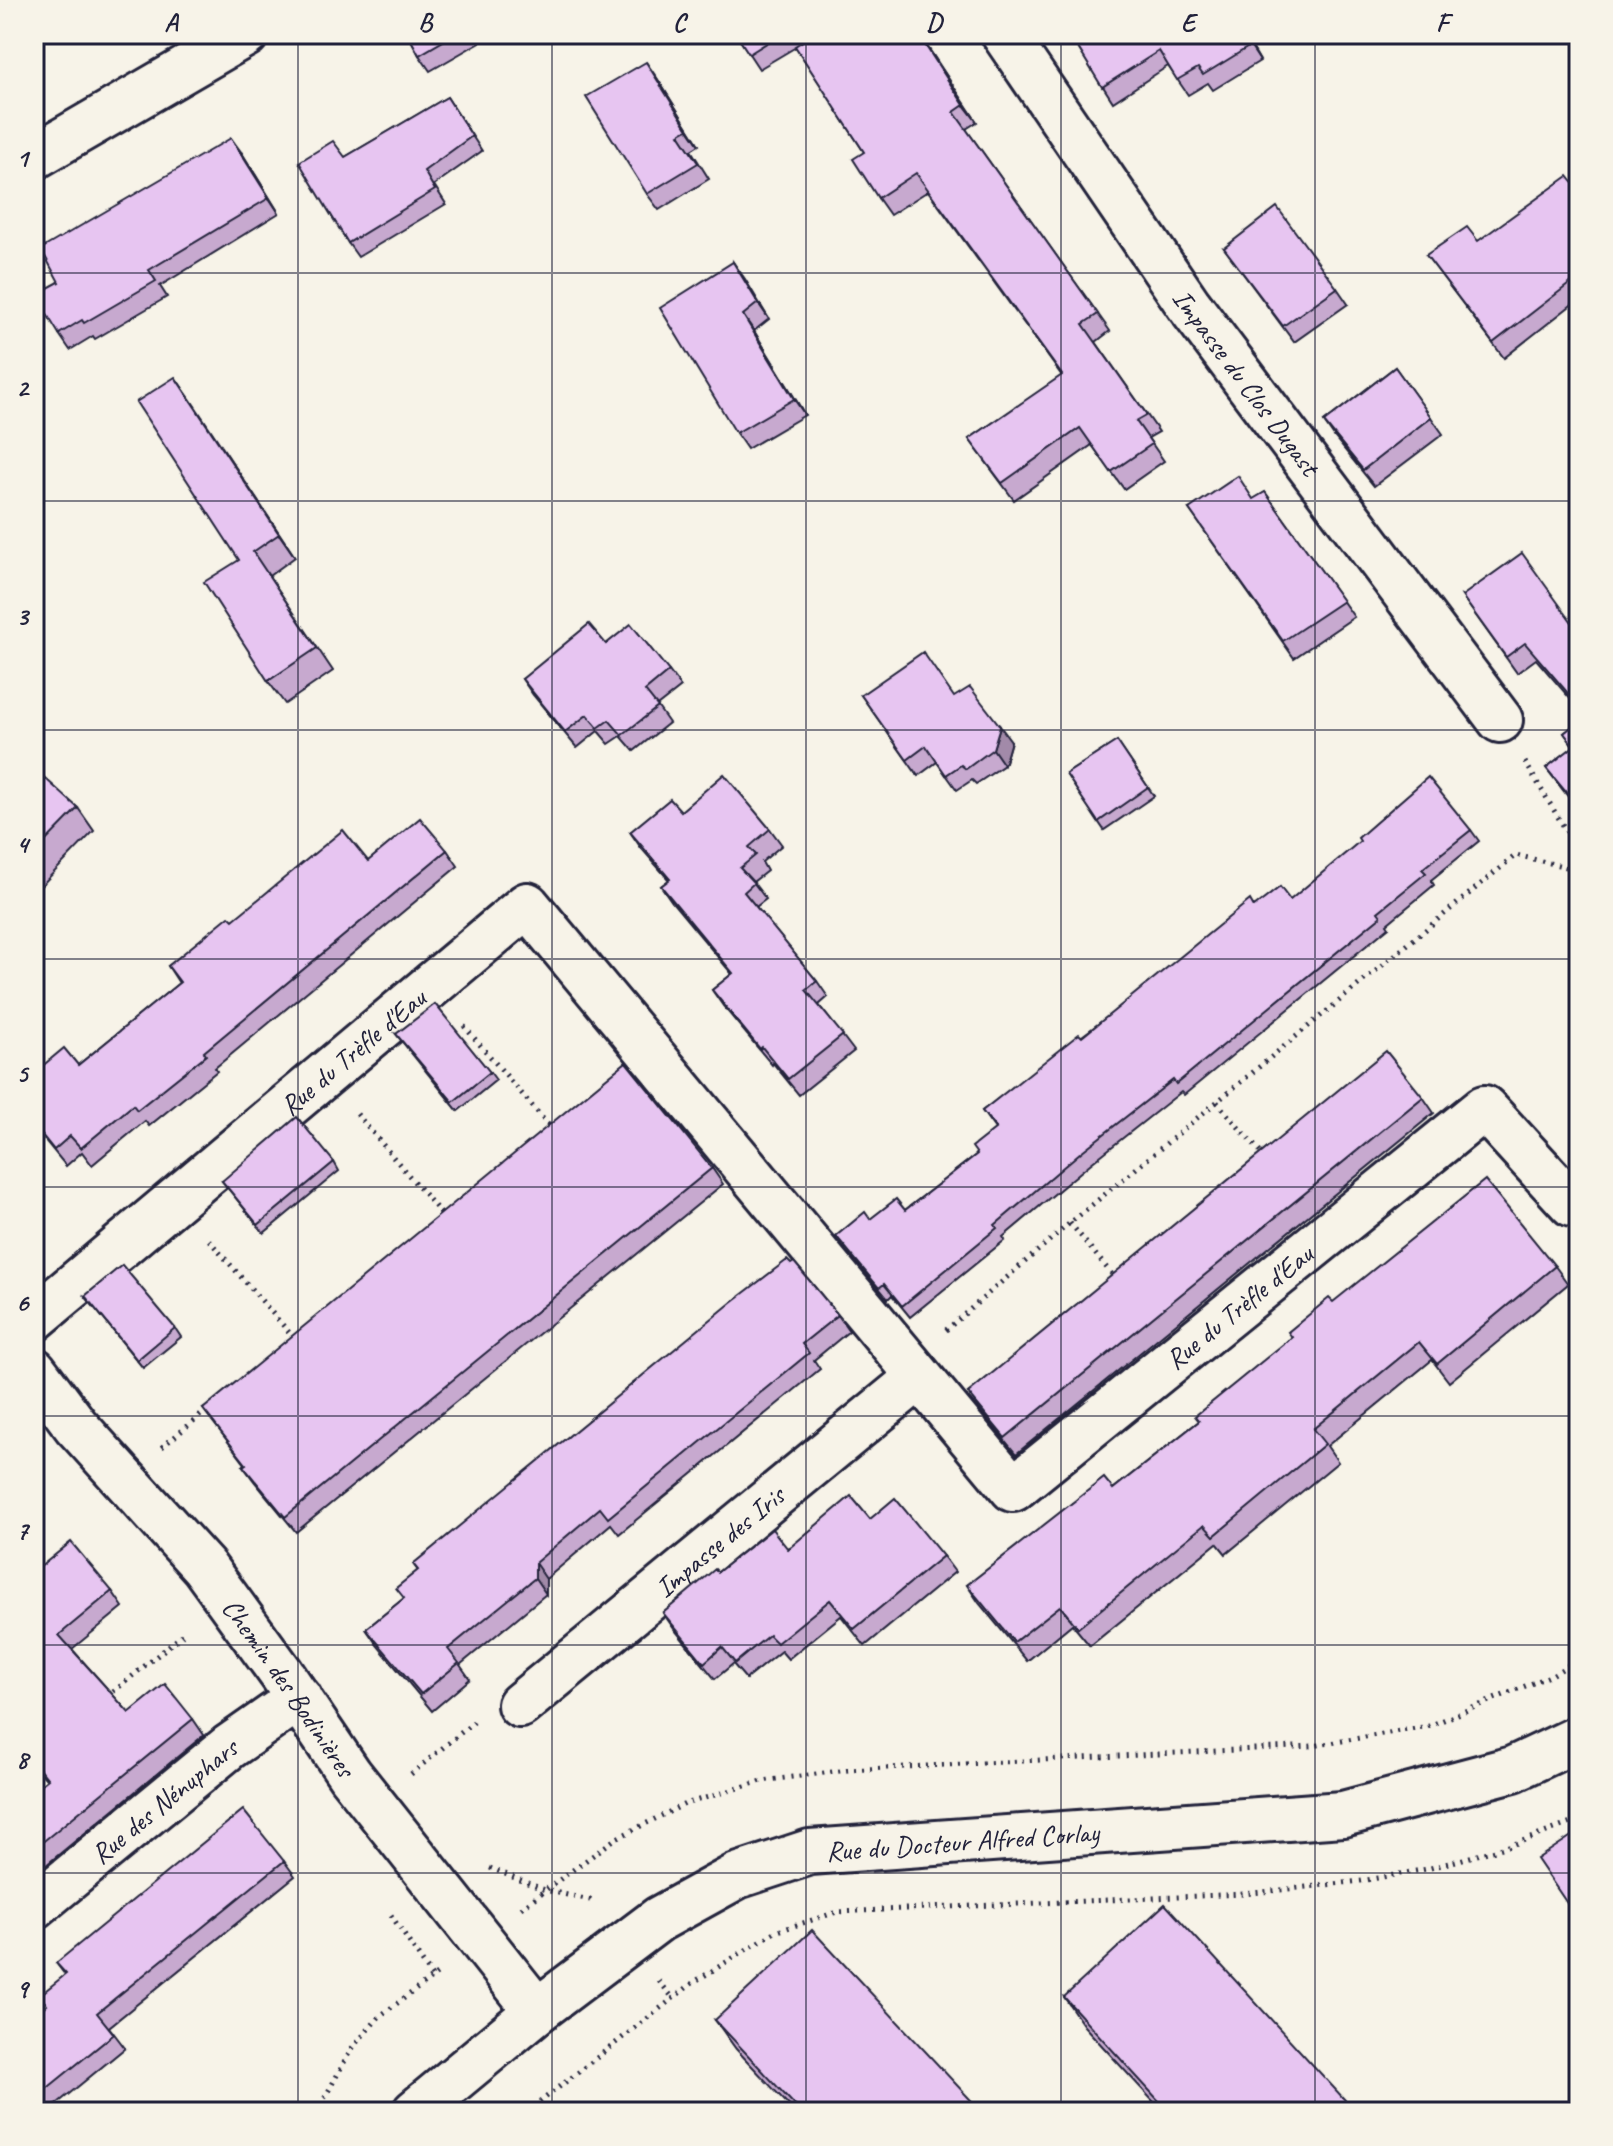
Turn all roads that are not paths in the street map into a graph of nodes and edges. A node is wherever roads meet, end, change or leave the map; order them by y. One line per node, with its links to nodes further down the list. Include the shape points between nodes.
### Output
1 (246, 34): 3 (street)
2 (1004, 34): 4 (street, Impasse du Clos Dugast, via 1188,304)
3 (34, 157)
4 (1500, 720)
5 (1579, 1198): 8 (street, Rue du Trèfle d'Eau, via 1572,1204 1484,1108 1013,1489)
6 (34, 1319): 8 (street, Rue du Trèfle d'Eau, via 527,905)
7 (34, 1370): 9 (street, Chemin des Bodinières, via 76,1426 204,1567)
8 (914, 1370): 10 (street, Impasse des Iris)
9 (299, 1698): 12 (street, Rue des Nénuphars, via 229,1747); 13 (street, Chemin des Bodinières, via 350,1775)
10 (520, 1705)
11 (1579, 1738): 13 (street, Rue du Docteur Alfred Corlay, via 1513,1769 1343,1814 810,1852 737,1876 659,1919)
12 (34, 1907)
13 (537, 2011): 14 (street, Rue du Docteur Alfred Corlay)
14 (415, 2112)

